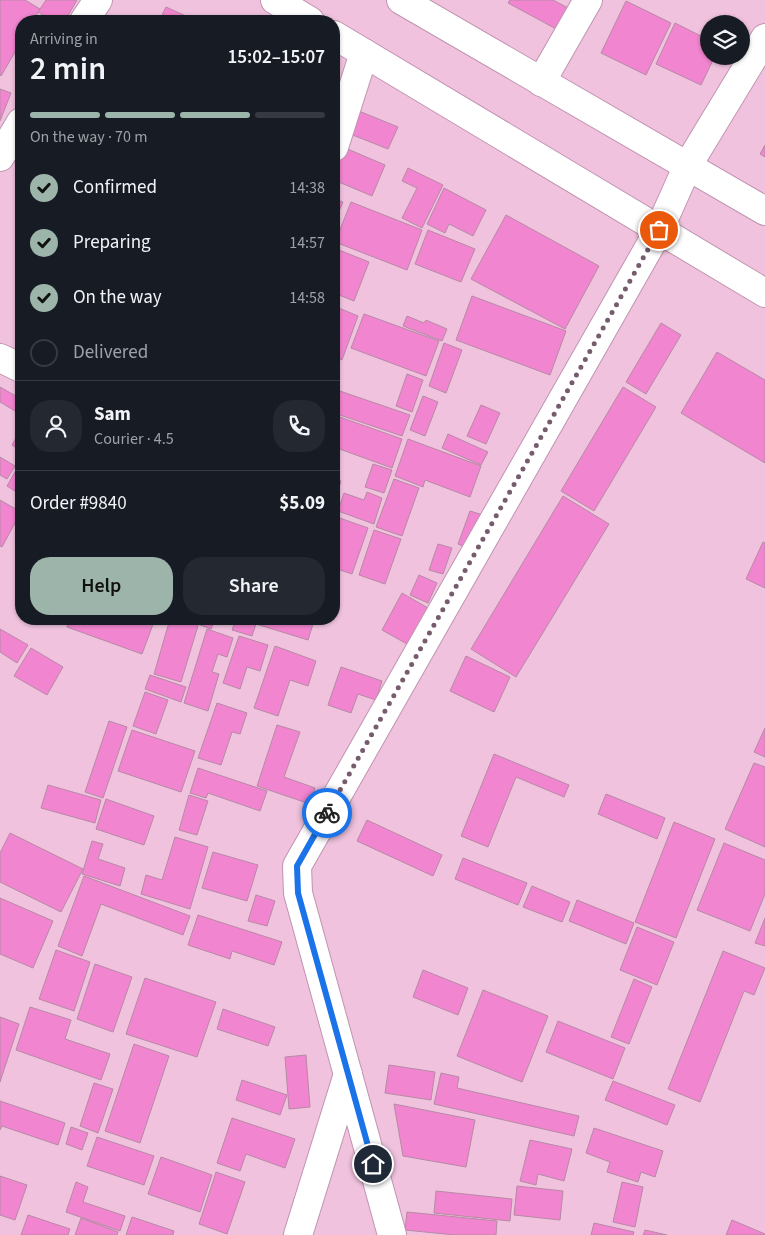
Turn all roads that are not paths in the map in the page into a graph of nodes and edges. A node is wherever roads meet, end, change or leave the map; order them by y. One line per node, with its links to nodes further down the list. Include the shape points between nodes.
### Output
1 (98, 0): 5 (main road)
2 (275, 0): 6 (main road)
3 (401, 0): 10 (main road)
4 (588, 0): 10 (main road)
5 (88, 15)
6 (300, 15)
7 (765, 38): 14 (main road)
8 (340, 39): 9 (main road)
9 (364, 53): 11 (main road); 16 (main road)
10 (541, 82): 14 (main road)
11 (340, 128)
12 (15, 132): 13 (main road)
13 (0, 157)
14 (688, 166): 15 (main road); 16 (main road)
15 (765, 211)
16 (659, 230): 17 (main road); 20 (main road, via 297,866 298,893)
17 (765, 293)
18 (0, 358): 19 (main road)
19 (15, 365)
20 (348, 1074): 21 (main road); 22 (main road)
21 (298, 1235)
22 (392, 1235)

